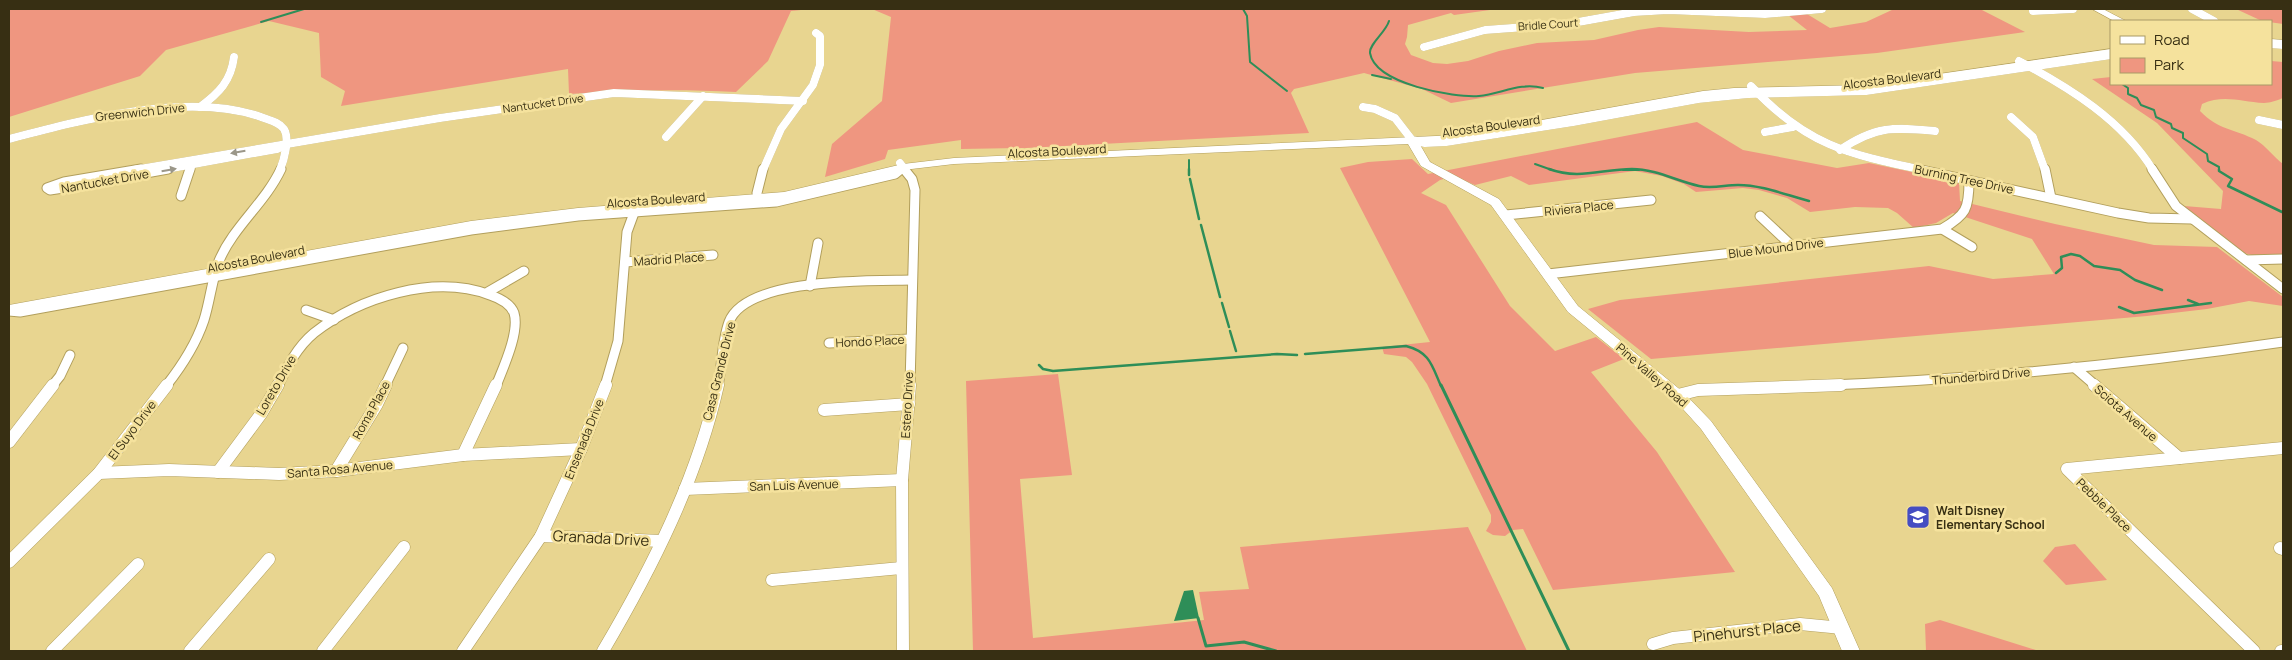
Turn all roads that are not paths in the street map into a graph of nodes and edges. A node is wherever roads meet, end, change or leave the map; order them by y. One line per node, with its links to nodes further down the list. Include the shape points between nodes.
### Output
1 (1822, 9): 9 (street, Bridle Court, via 1764,14 1668,10 1634,12 1567,24 1485,30)
2 (2074, 9): 5 (street)
3 (2096, 9): 6 (main road)
4 (2192, 9): 7 (street)
5 (2033, 11)
6 (2119, 20)
7 (2212, 20)
8 (816, 33): 16 (street, via 820,36 821,46 819,73)
9 (1424, 47)
10 (2110, 47): 13 (main road, Alcosta Boulevard)
11 (2110, 54): 13 (main road, Alcosta Boulevard)
12 (234, 57): 17 (street, via 234,70 228,83)
13 (2025, 64): 14 (main road, Alcosta Boulevard, via 1864,84); 41 (street, via 2052,78 2135,144 2155,171 2164,191)
14 (1754, 90): 22 (street, Burning Tree Drive); 26 (main road, Alcosta Boulevard, via 1703,94 1458,138)
15 (703, 96): 16 (street, Nantucket Drive); 25 (street); 28 (street, Nantucket Drive, via 614,93)
16 (803, 101): 35 (street, via 785,123 760,176)
17 (200, 107): 27 (street, Greenwich Drive, via 109,114); 28 (street, Greenwich Drive, via 238,110 270,119 284,129)
18 (1363, 107): 26 (street, via 1395,118)
19 (2011, 117): 36 (street, via 2033,137 2044,163)
20 (2259, 120): 21 (street)
21 (2283, 125)
22 (1793, 127): 24 (street); 29 (street, Burning Tree Drive)
23 (1934, 131): 29 (street, via 1873,132)
24 (1766, 132)
25 (666, 137)
26 (1410, 137): 31 (main road, Alcosta Boulevard, via 956,156); 39 (main road, Pine Valley Road, via 1426,164 1495,202)
27 (9, 139)
28 (286, 145): 30 (street, Nantucket Drive); 51 (street, via 269,192 229,242)
29 (1840, 150): 33 (street, Burning Tree Drive)
30 (192, 163): 32 (street, Nantucket Drive); 34 (street)
31 (901, 165): 35 (main road, Alcosta Boulevard, via 807,192); 38 (street, Alcosta Boulevard, via 895,174 776,202); 53 (street, Estero Drive, via 912,179 915,190)
32 (129, 174): 32 (street, Nantucket Drive, via 58,184 47,188 54,190)
33 (1969, 181): 36 (street, Burning Tree Drive); 42 (street, Blue Mound Drive, via 1968,209)
34 (181, 196)
35 (757, 196): 38 (main road, Alcosta Boulevard)
36 (2050, 198): 41 (street, Burning Tree Drive, via 2149,218)
37 (1651, 200): 39 (street, Riviera Place)
38 (636, 207): 49 (street, Ensenada Drive, via 627,232); 51 (main road, Alcosta Boulevard, via 471,225)
39 (1506, 216): 52 (main road, Pine Valley Road)
40 (1760, 216): 44 (street)
41 (2192, 219): 48 (street)
42 (1942, 229): 44 (street, Blue Mound Drive); 45 (street)
43 (818, 243): 54 (street)
44 (1792, 246): 52 (street, Blue Mound Drive)
45 (1972, 247)
46 (713, 256): 49 (street, Madrid Place)
47 (2283, 259): 48 (street)
48 (2246, 260): 55 (street)
49 (625, 262): 72 (street, Ensenada Drive, via 618,341 607,381)
50 (524, 271): 56 (street)
51 (216, 272): 57 (main road, Alcosta Boulevard); 58 (main road, Alcosta Boulevard); 77 (street, El Suyo Drive, via 203,322 181,366)
52 (1548, 274): 67 (main road, Pine Valley Road, via 1573,309)
53 (912, 280): 54 (street, Casa Grande Drive); 61 (street, Estero Drive)
54 (810, 286): 79 (street, Casa Grande Drive, via 759,296 744,303 729,322 714,400)
55 (2283, 289)
56 (488, 292): 60 (street, Loreto Drive, via 460,287 413,290 360,306); 73 (street, Loreto Drive, via 506,303 514,314 512,340 490,399)
57 (9, 303)
58 (9, 310)
59 (306, 310): 60 (street)
60 (334, 320): 76 (street, Loreto Drive, via 314,333 295,352 267,404)
61 (910, 339): 63 (street, Hondo Place); 68 (street, Estero Drive)
62 (2283, 342): 66 (street, Thunderbird Drive)
63 (829, 343)
64 (403, 348): 75 (street, Roma Place, via 377,404)
65 (70, 355): 70 (street, via 60,376)
66 (2074, 368): 67 (street, Thunderbird Drive, via 1913,382 1698,390); 74 (street, Sciota Avenue)
67 (1678, 395): 88 (main road, Pine Valley Road, via 1706,425 1789,539 1826,592)
68 (909, 404): 69 (street); 78 (street, Estero Drive)
69 (824, 410)
70 (9, 442)
71 (2283, 448): 74 (street, Pebble Place)
72 (581, 449): 73 (street, Santa Rosa Avenue); 80 (street, Ensenada Drive)
73 (463, 455): 75 (street, Santa Rosa Avenue)
74 (2178, 458): 97 (street, Pebble Place, via 2067,469)
75 (336, 471): 76 (street, Santa Rosa Avenue, via 279,474)
76 (218, 472): 77 (street, Santa Rosa Avenue)
77 (99, 473): 84 (street, El Suyo Drive)
78 (902, 480): 79 (street, San Luis Avenue); 86 (street, Estero Drive)
79 (685, 489): 81 (street, Casa Grande Drive)
80 (541, 536): 81 (street, Granada Drive); 93 (street, Ensenada Drive)
81 (661, 541): 94 (street, Casa Grande Drive)
82 (404, 547): 92 (street)
83 (269, 560): 91 (street)
84 (9, 562)
85 (138, 564): 90 (street)
86 (901, 568): 87 (street); 95 (street, Estero Drive)
87 (772, 580)
88 (1842, 628): 89 (street, Pinehurst Place, via 1800,624 1673,638); 96 (main road, Pine Valley Road)
89 (1653, 644)
90 (52, 651)
91 (190, 651)
92 (323, 651)
93 (463, 651)
94 (603, 651)
95 (903, 651)
96 (1850, 651)
97 (2254, 651)

